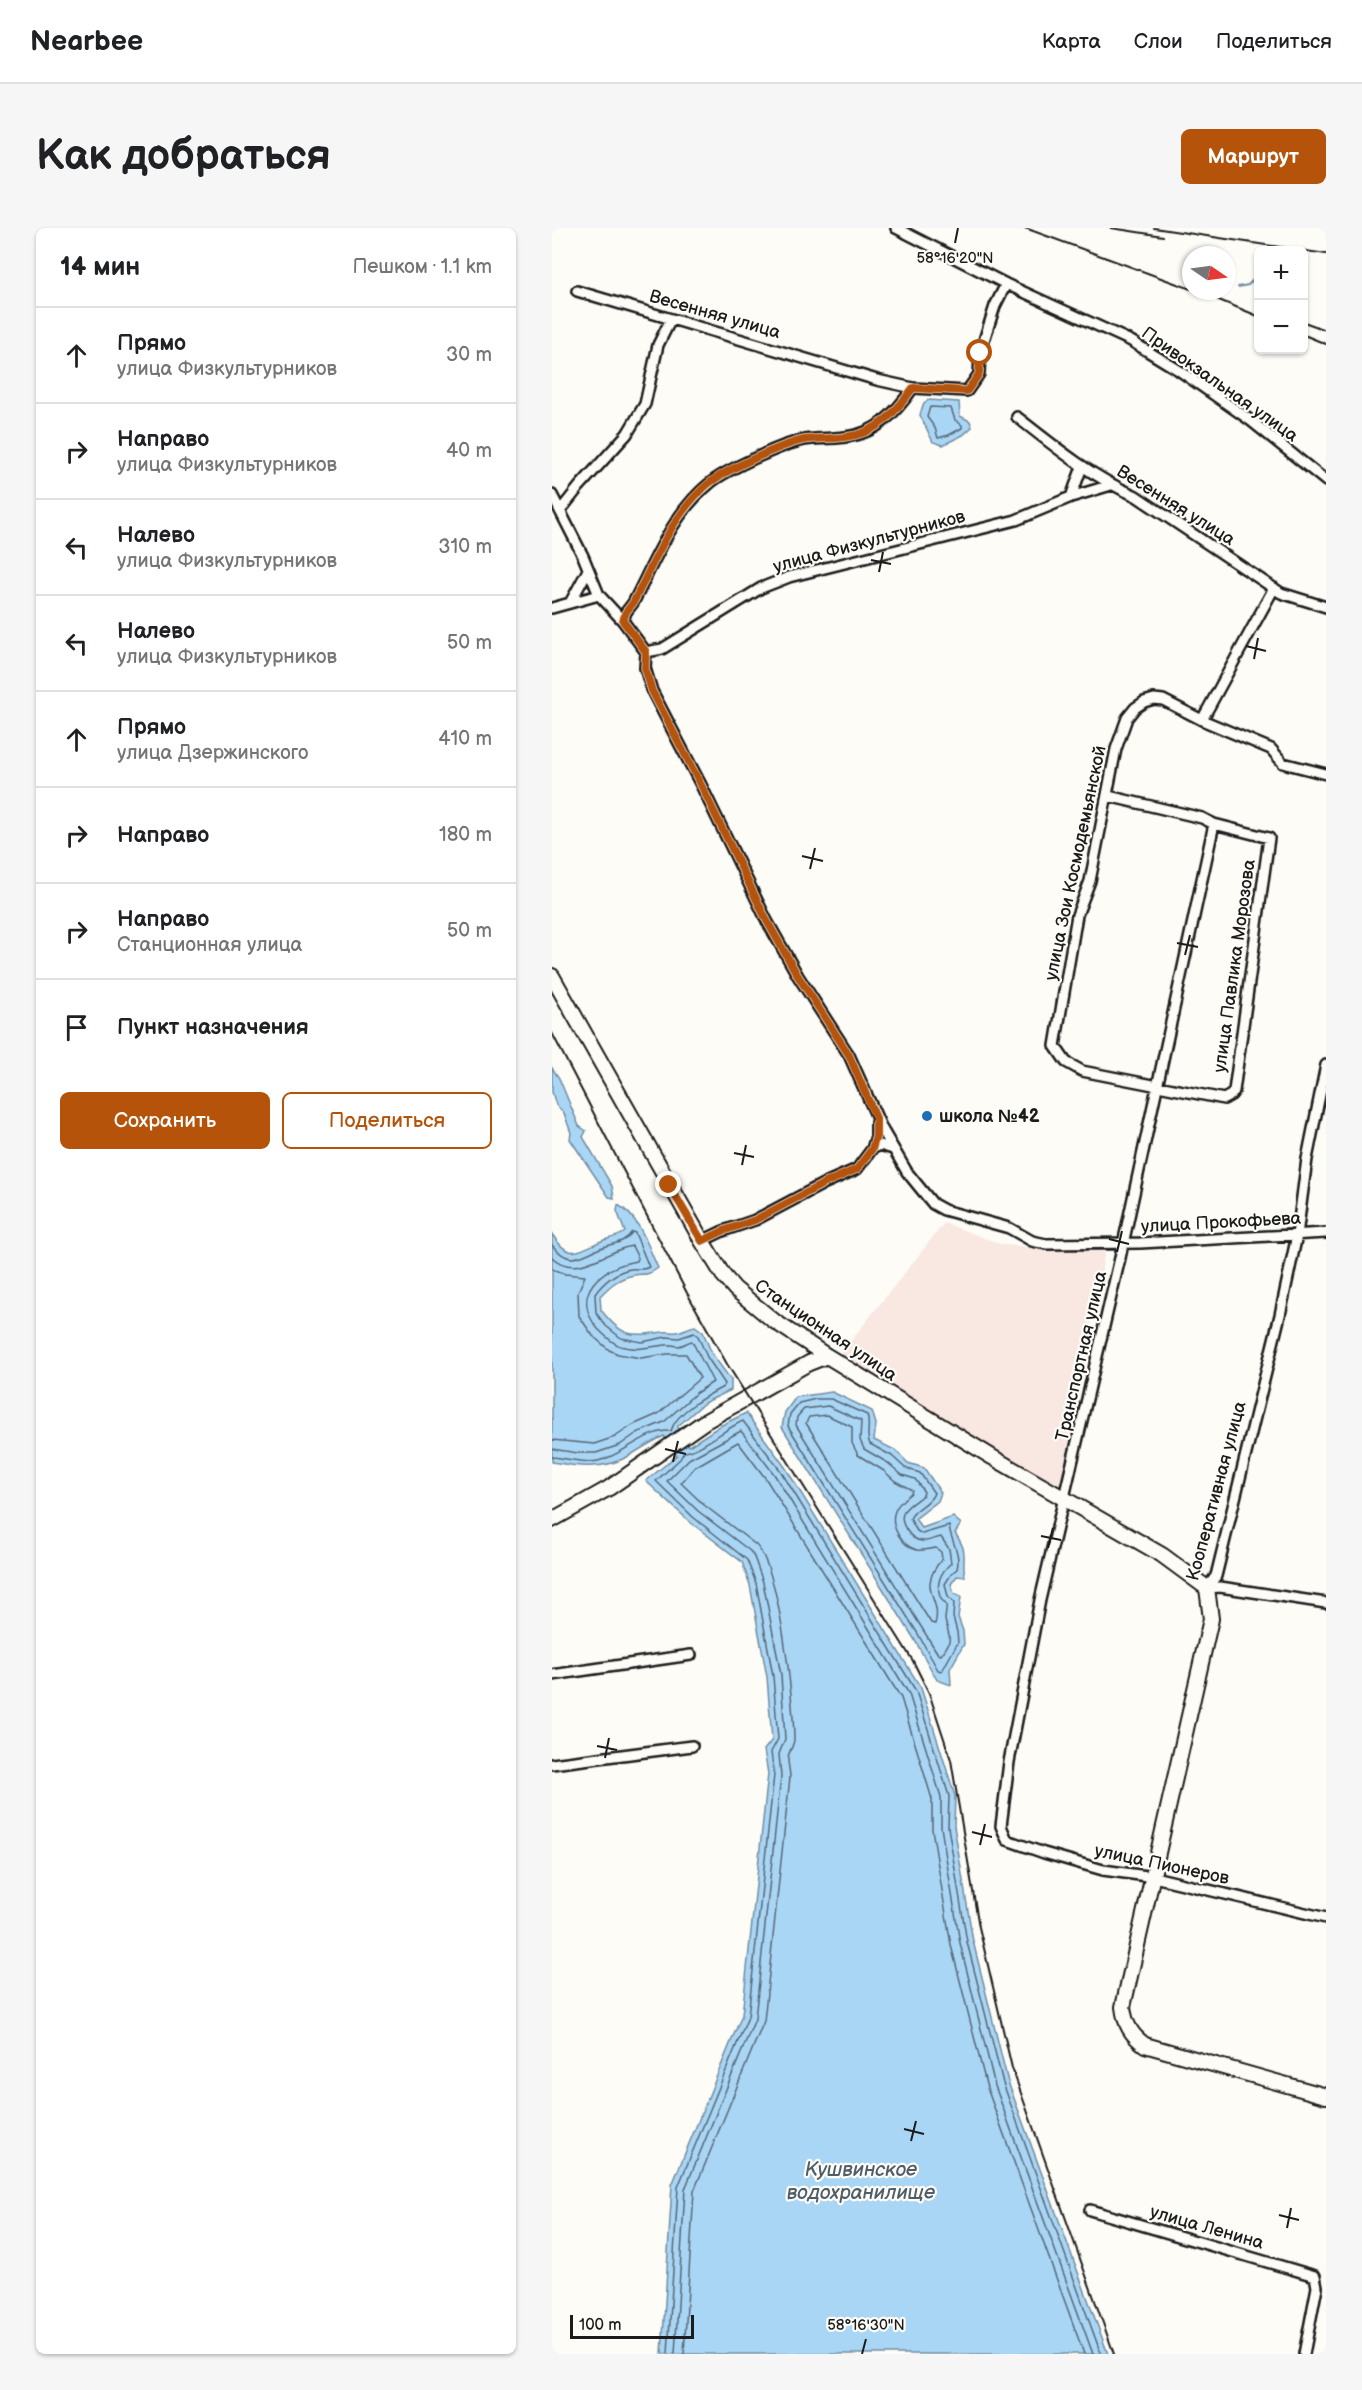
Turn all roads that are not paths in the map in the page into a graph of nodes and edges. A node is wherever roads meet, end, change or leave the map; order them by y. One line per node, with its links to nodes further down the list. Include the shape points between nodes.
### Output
1 (896, 228): 2 (street, Привокзальная улица)
2 (1006, 284): 5 (street, via 980,353 979,374 967,391); 8 (street, Привокзальная улица, via 1144,349 1250,420)
3 (577, 291): 4 (street, Весенняя улица)
4 (671, 319): 5 (street, Весенняя улица); 12 (street, via 658,345 645,404 627,434)
5 (913, 388): 19 (street, via 896,412 864,434 804,440 771,450 710,482 683,512)
6 (1017, 417): 7 (street, Весенняя улица)
7 (1082, 466): 9 (street, Весенняя улица); 11 (street)
8 (1326, 482)
9 (1111, 485): 11 (street, улица Физкультурников); 14 (street, Весенняя улица, via 1136,496)
10 (552, 495): 12 (street)
11 (1071, 497): 20 (street, улица Физкультурников, via 1016,520 789,577 761,588 662,650)
12 (560, 511): 13 (street)
13 (588, 570): 15 (street); 16 (street)
14 (1274, 588): 17 (street, Весенняя улица); 21 (street)
15 (599, 595): 16 (street); 19 (street)
16 (570, 603): 18 (street)
17 (1326, 607)
18 (552, 608)
19 (624, 617): 20 (street)
20 (646, 652): 28 (street, via 645,668 652,691 767,921 849,1055)
21 (1202, 720): 22 (street, via 1271,749 1283,763); 23 (street, улица Зои Космодемьянской, via 1162,700 1144,702 1127,718 1116,749)
22 (1326, 774)
23 (1108, 796): 24 (street); 27 (street, улица Зои Космодемьянской, via 1090,880 1077,915 1055,1046 1066,1062 1082,1071)
24 (1214, 824): 27 (street, Транспортная улица); 27 (street, улица Павлика Морозова, via 1269,838 1234,1090 1228,1098 1215,1098)
25 (552, 976): 33 (main road, Станционная улица)
26 (1326, 1065): 32 (street, Кооперативная улица)
27 (1158, 1085): 34 (street, Транспортная улица)
28 (876, 1118): 29 (street); 30 (street)
29 (872, 1149): 30 (street, via 879,1145); 33 (street, via 857,1169 755,1220)
30 (893, 1149): 34 (street, улица Прокофьева, via 933,1204 944,1210 1009,1228 1046,1244)
31 (1326, 1233): 32 (street, улица Прокофьева)
32 (1297, 1235): 34 (street, улица Прокофьева); 38 (street, Кооперативная улица, via 1216,1575)
33 (702, 1241): 35 (main road, Станционная улица, via 744,1299)
34 (1123, 1243): 36 (street, Транспортная улица)
35 (827, 1356): 36 (main road, Станционная улица); 37 (main road, via 704,1422 581,1505)
36 (1064, 1497): 38 (main road, Станционная улица); 44 (street, Транспортная улица, via 1040,1600)
37 (552, 1520)
38 (1207, 1588): 39 (street); 45 (main road, Кооперативная улица, via 1211,1619)
39 (1326, 1603)
40 (692, 1655): 41 (street)
41 (552, 1675)
42 (693, 1746): 43 (street)
43 (552, 1764)
44 (1001, 1826): 45 (street, улица Пионеров, via 1007,1840 1044,1853 1102,1870)
45 (1154, 1876): 46 (street, улица Пионеров); 47 (main road, Кооперативная улица, via 1123,2007 1129,2031 1145,2045 1161,2051)
46 (1326, 1918)
47 (1326, 2096)
48 (1090, 2210): 49 (street, улица Ленина, via 1315,2276 1317,2287)
49 (1304, 2354)

